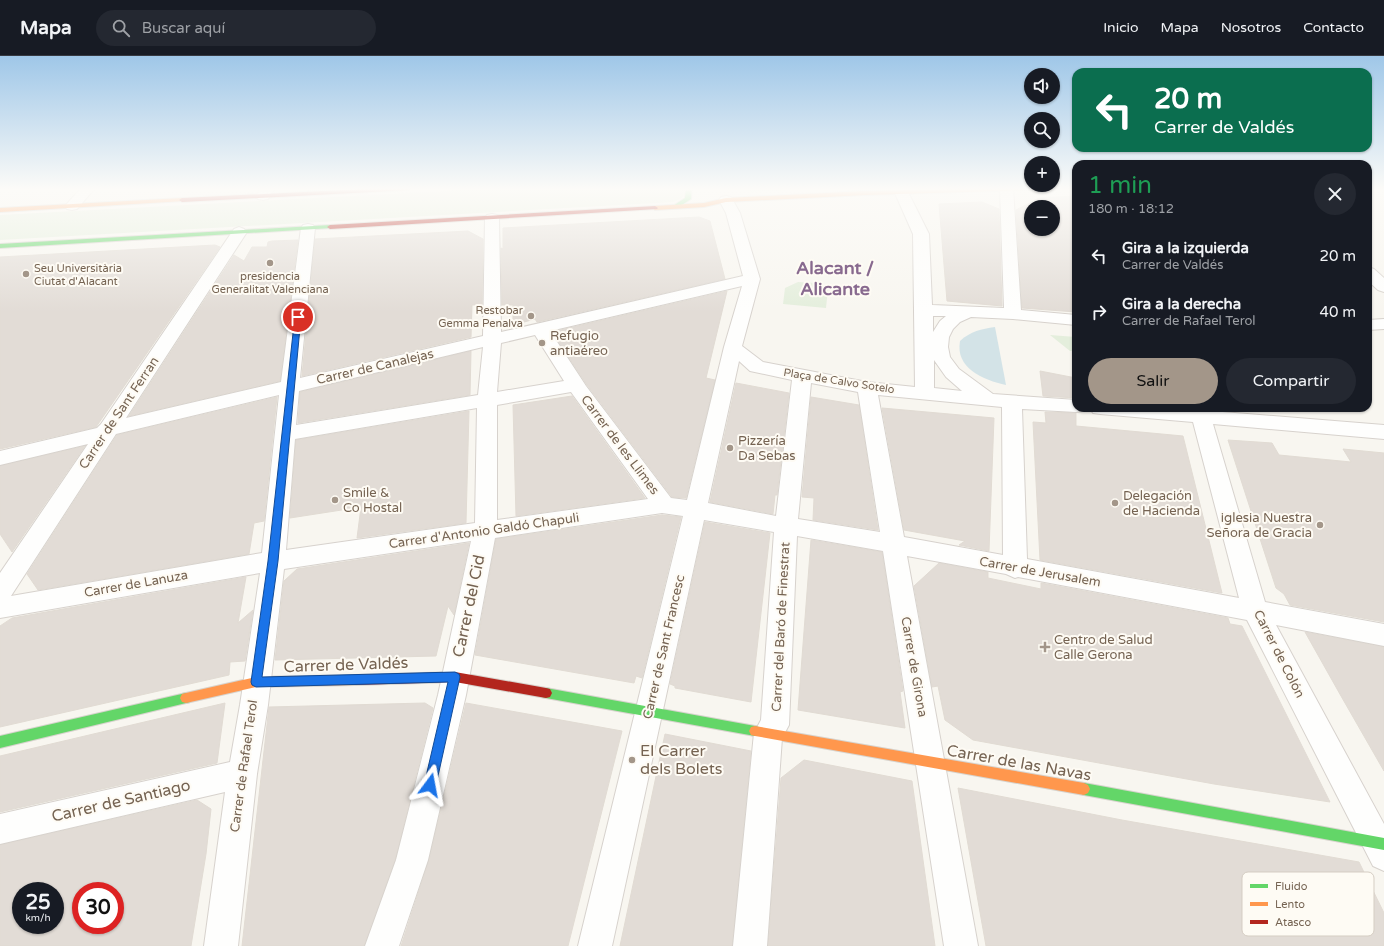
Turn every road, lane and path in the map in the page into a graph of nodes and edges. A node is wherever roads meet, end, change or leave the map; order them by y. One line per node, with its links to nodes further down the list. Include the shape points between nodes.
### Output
1 (282, 230): 7 (street)
2 (308, 230): 23 (street, Carrer de Rafael Terol)
3 (492, 230): 19 (street, Carrer del Cid)
4 (738, 230): 10 (street)
5 (919, 230): 12 (street)
6 (1009, 230): 14 (street)
7 (239, 232): 8 (street); 31 (street, Carrer de Sant Ferran)
8 (0, 246)
9 (1372, 276): 11 (street)
10 (752, 280): 18 (street, Carrer de Canalejas); 20 (street)
11 (1384, 287)
12 (924, 310): 13 (street); 25 (street)
13 (970, 312): 14 (street); 27 (street, via 952,320 941,332 938,344 942,358 952,373)
14 (1013, 314): 15 (street)
15 (1072, 320)
16 (1384, 324): 17 (street)
17 (1372, 325)
18 (540, 329): 19 (street, Carrer de Canalejas); 22 (street, Carrer de les Llimes)
19 (492, 340): 23 (street, Carrer de Canalejas); 26 (street, Carrer del Cid)
20 (733, 347): 21 (street, Plaça de Calvo Sotelo, via 756,367); 36 (street, Carrer de Sant Francesc)
21 (802, 377): 24 (street, Plaça de Calvo Sotelo); 37 (street, Carrer del Baró de Finestrat)
22 (577, 385): 26 (street); 35 (street, Carrer de les Llimes, via 662,501)
23 (290, 386): 31 (street, Carrer de Canalejas); 33 (street, Carrer de Rafael Terol)
24 (868, 388): 25 (street, Plaça de Calvo Sotelo); 39 (street, Carrer de Girona)
25 (925, 393): 27 (street, Plaça de Calvo Sotelo)
26 (487, 400): 33 (street); 38 (street, Carrer del Cid)
27 (989, 400): 28 (street, Plaça de Calvo Sotelo)
28 (1012, 402): 29 (street, Plaça de Calvo Sotelo); 41 (street)
29 (1072, 406)
30 (1200, 412): 32 (street); 44 (street, Carrer de Colón)
31 (108, 429): 34 (street, Carrer de Canalejas, via 104,433); 42 (street, Carrer de Sant Ferran)
32 (1384, 432)
33 (286, 434): 40 (street, Carrer de Rafael Terol)
34 (0, 458)
35 (662, 505): 36 (street, Carrer d'Antonio Galdó Chapuli); 38 (street, Carrer d'Antonio Galdó Chapuli)
36 (695, 510): 37 (street, Carrer de Jerusalem); 48 (street, Carrer de Sant Francesc)
37 (786, 526): 39 (street, Carrer de Jerusalem); 49 (street, Carrer del Baró de Finestrat, via 775,725)
38 (485, 530): 40 (street, Carrer d'Antonio Galdó Chapuli); 46 (street, Carrer del Cid)
39 (894, 545): 41 (street, Carrer de Jerusalem); 51 (street, Carrer de Girona)
40 (273, 561): 43 (street, Carrer de Lanuza); 47 (street, Carrer de Rafael Terol)
41 (1015, 568): 44 (street, Carrer de Jerusalem)
42 (0, 593)
43 (0, 608)
44 (1255, 611): 45 (street, Carrer de Jerusalem); 54 (street, Carrer de Colón)
45 (1384, 635)
46 (455, 677): 47 (street, Carrer de Valdés); 48 (street, Carrer de Valdés); 56 (street, Carrer del Cid, via 412,860)
47 (256, 682): 50 (street, Carrer de Valdés); 52 (street, Carrer de Rafael Terol)
48 (648, 712): 49 (street, Carrer de las Navas); 57 (street, Carrer de Sant Francesc)
49 (768, 733): 51 (street, Carrer de las Navas); 58 (street, Carrer del Baró de Finestrat)
50 (0, 742)
51 (930, 762): 54 (street, Carrer de las Navas, via 1340,835); 59 (street, Carrer de Girona)
52 (242, 774): 53 (street, Carrer de Santiago); 55 (street, Carrer de Rafael Terol)
53 (0, 829)
54 (1382, 847)
55 (221, 946)
56 (382, 946)
57 (595, 946)
58 (750, 946)
59 (961, 946)

